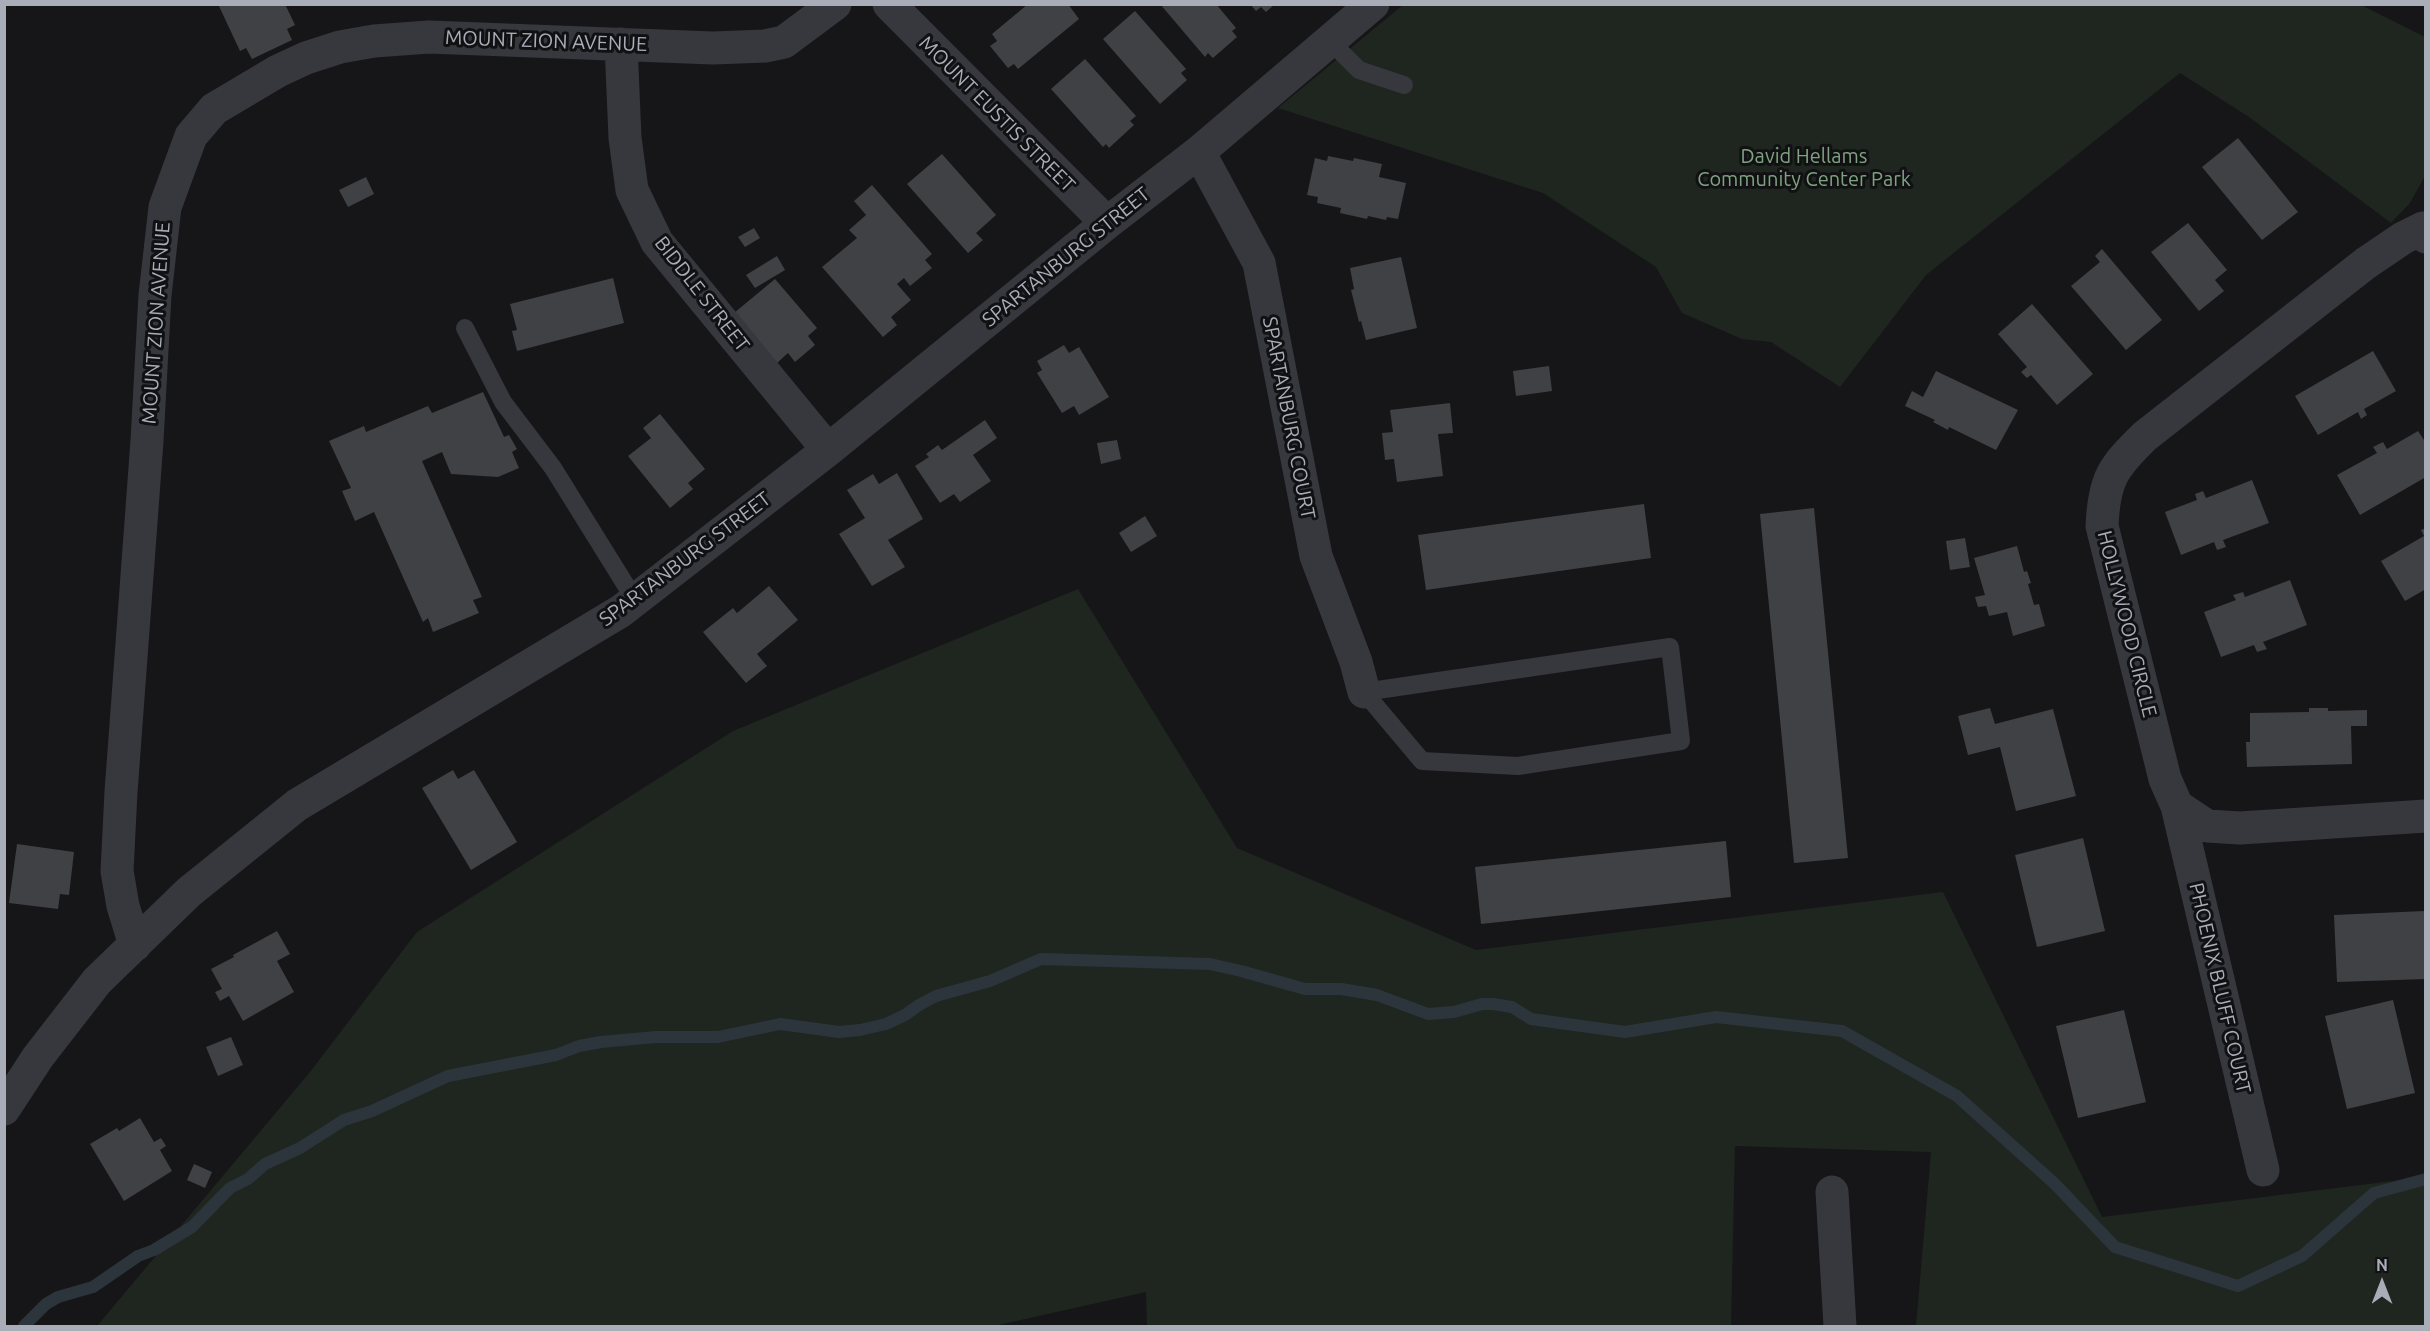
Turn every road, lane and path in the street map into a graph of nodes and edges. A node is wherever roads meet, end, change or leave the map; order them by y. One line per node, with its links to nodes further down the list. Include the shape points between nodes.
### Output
1 (835, 4): 5 (street, MOUNT ZION AVENUE, via 784,42 713,48)
2 (889, 4): 8 (street, MOUNT EUSTIS STREET)
3 (1373, 4): 4 (street, SPARTANBURG STREET)
4 (1330, 41): 6 (lane, via 1359,70); 7 (street, SPARTANBURG STREET)
5 (621, 44): 11 (street, BIDDLE STREET, via 625,138 632,190 657,242); 16 (street, MOUNT ZION AVENUE, via 429,37 374,40 340,47 278,70 214,109 190,136 165,207 155,295 121,792 117,871)
6 (1404, 85)
7 (1199, 152): 8 (street, SPARTANBURG STREET); 13 (street, SPARTANBURG COURT, via 1259,263 1316,556)
8 (1107, 222): 11 (street, SPARTANBURG STREET)
9 (2425, 229): 14 (street, HOLLYWOOD CIRCLE, via 2366,263 2145,436 2121,459 2110,477 2103,498 2102,526 2165,779)
10 (465, 328): 12 (lane, via 503,402 553,468)
11 (828, 450): 12 (street, SPARTANBURG STREET)
12 (635, 600): 16 (street, SPARTANBURG STREET, via 297,805 189,892)
13 (1364, 692): 13 (lane, via 1670,647 1682,741 1518,766 1422,761)
14 (2177, 806): 15 (street, via 2207,826 2240,828); 18 (street, PHOENIX BLUFF COURT)
15 (2426, 816)
16 (135, 945): 17 (street, SPARTANBURG STREET, via 97,981 38,1057)
17 (4, 1109)
18 (2263, 1170)
19 (1832, 1192): 20 (street)
20 (1840, 1326)

